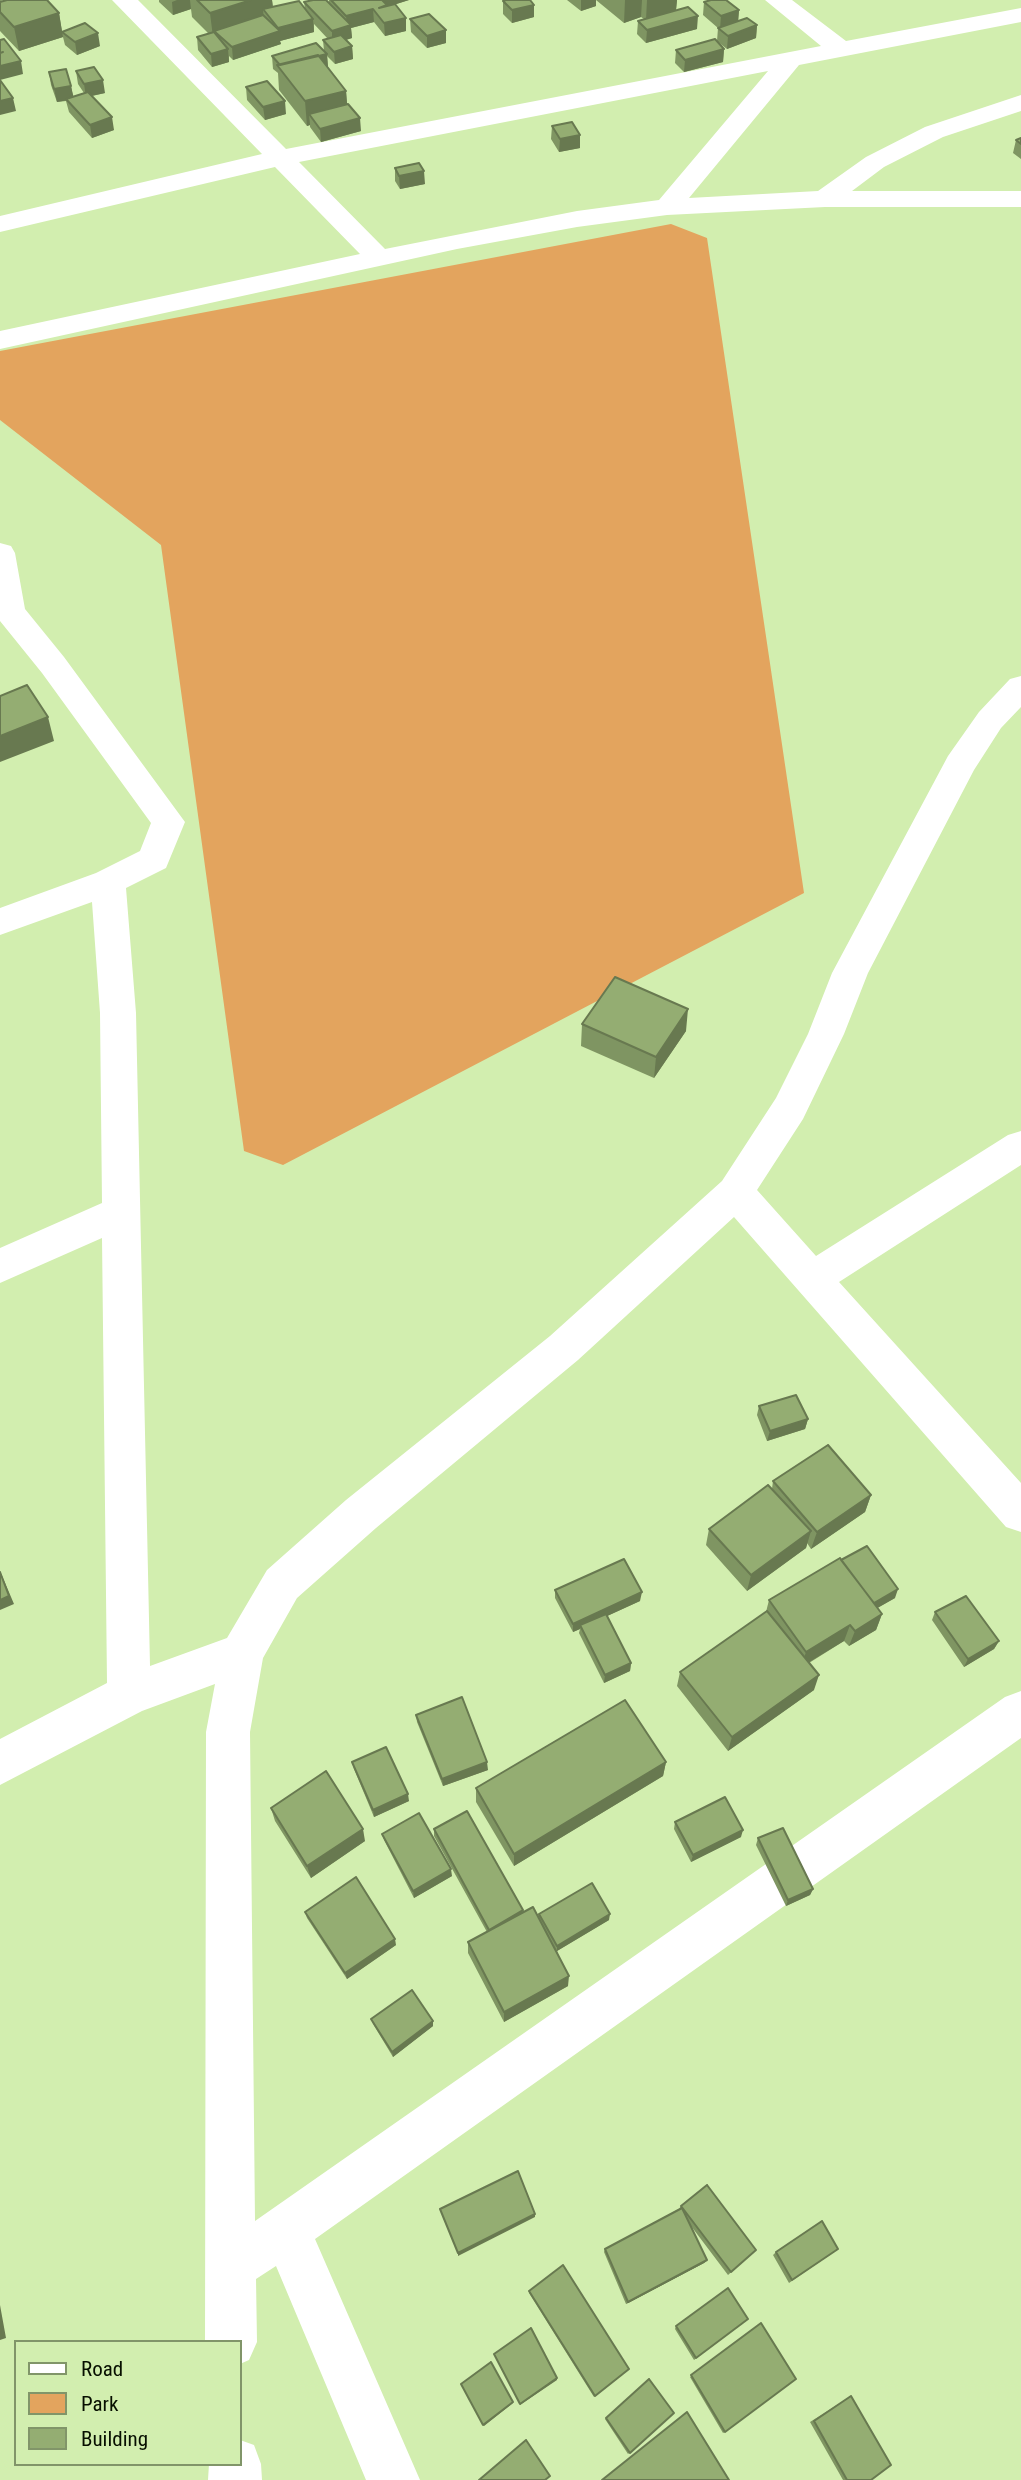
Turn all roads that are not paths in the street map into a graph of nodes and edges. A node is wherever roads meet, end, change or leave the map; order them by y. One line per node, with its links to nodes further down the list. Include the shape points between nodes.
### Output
1 (124, 0): 7 (street)
2 (777, 0): 4 (street)
3 (1021, 15): 4 (street)
4 (839, 48): 5 (street)
5 (793, 57): 7 (street); 10 (street)
6 (1021, 103): 8 (street, via 934,132 876,162)
7 (280, 158): 11 (street); 12 (street)
8 (825, 199): 9 (street); 10 (street)
9 (1021, 199)
10 (667, 207): 12 (street, via 577,219)
11 (0, 224)
12 (379, 258): 13 (street)
13 (0, 340)
14 (0, 554): 16 (street, via 10,612 167,822 154,859)
15 (1021, 687): 19 (street, via 990,720 960,764 850,973 790,1108)
16 (108, 882): 17 (street); 20 (street, via 118,1013)
17 (0, 922)
18 (1021, 1146): 22 (street)
19 (735, 1192): 22 (street); 24 (street, via 564,1348 282,1584)
20 (121, 1212): 21 (street); 25 (street)
21 (0, 1266)
22 (813, 1278): 23 (street)
23 (1021, 1513)
24 (242, 1653): 25 (street); 29 (street, via 228,1732)
25 (129, 1695): 27 (street)
26 (1021, 1712): 28 (street)
27 (0, 1763)
28 (286, 2230): 29 (street); 31 (street)
29 (229, 2267): 30 (street)
30 (231, 2340)
31 (393, 2480)

